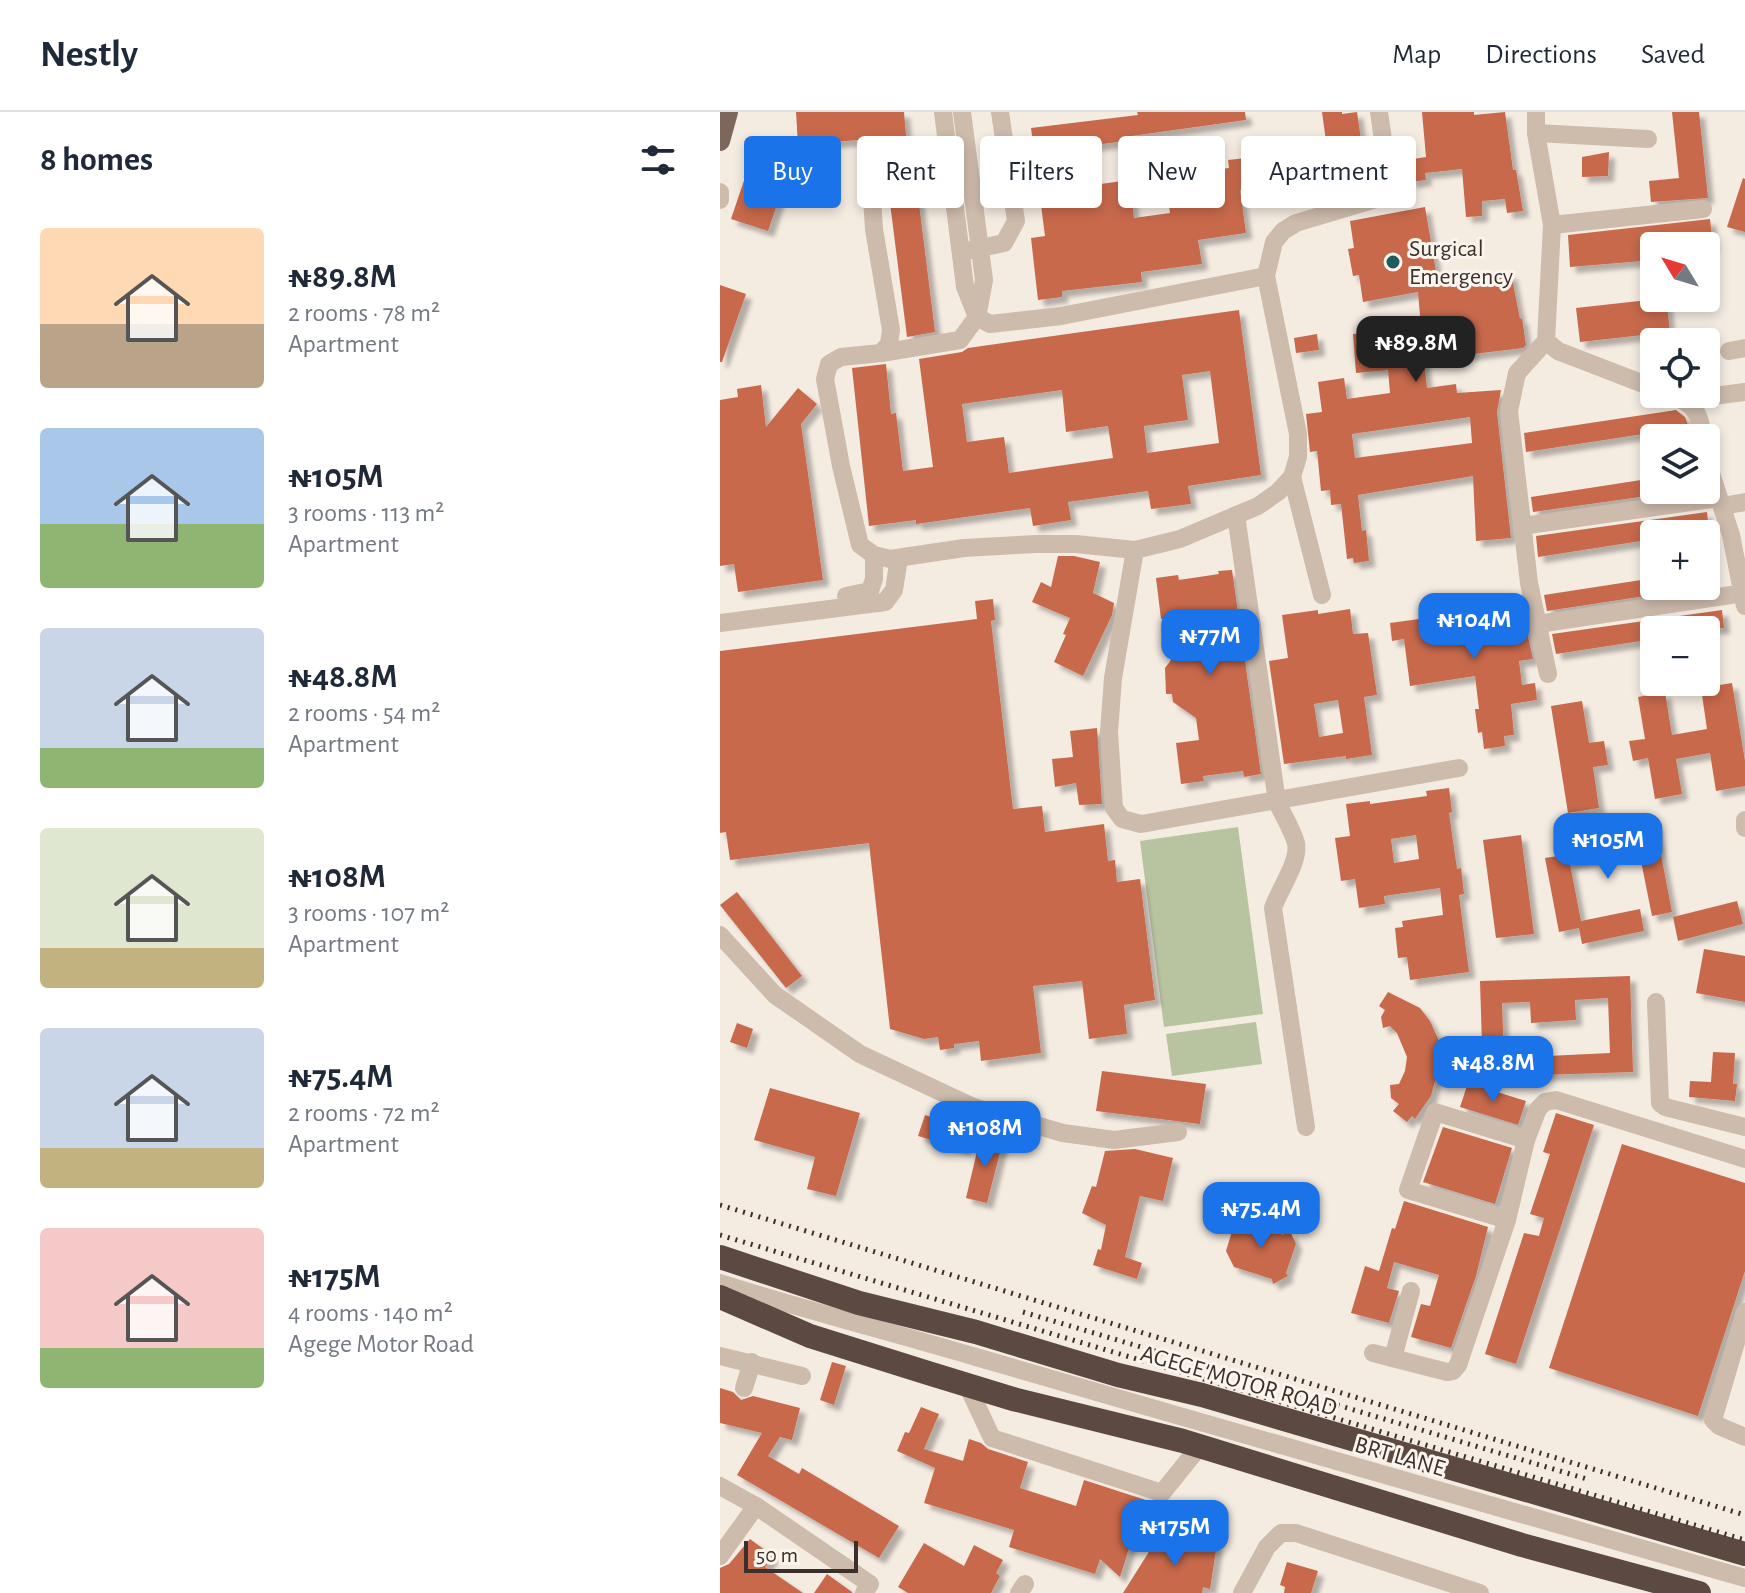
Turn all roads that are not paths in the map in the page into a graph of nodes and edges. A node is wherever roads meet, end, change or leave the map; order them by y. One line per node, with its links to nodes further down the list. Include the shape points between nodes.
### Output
1 (728, 112): 10 (main road)
2 (943, 112): 8 (street)
3 (962, 112): 17 (street)
4 (1000, 112): 17 (street, via 1016,221 1004,243)
5 (1379, 112): 19 (street, via 1388,174 1383,190 1373,200 1283,231 1274,242)
6 (1536, 112): 7 (street)
7 (1536, 133): 9 (street); 16 (street)
8 (947, 136)
9 (1648, 139)
10 (720, 141)
11 (720, 192): 12 (street)
12 (720, 200)
13 (873, 208): 22 (street, via 891,330)
14 (957, 208): 18 (street)
15 (1703, 209): 16 (street)
16 (1552, 225): 21 (street)
17 (981, 248): 18 (street); 20 (street, via 984,280)
18 (962, 252): 20 (street, via 965,287)
19 (1266, 276): 20 (street, via 1061,316 990,324); 27 (street, via 1298,434)
20 (977, 317): 22 (street, via 960,340)
21 (1546, 341): 23 (street, via 1558,351); 32 (street, via 1517,373 1509,411)
22 (881, 353): 34 (street, via 841,357 829,364 825,379 854,528 860,545)
23 (1640, 383)
24 (1745, 392): 25 (street); 26 (street)
25 (1720, 394)
26 (1745, 399)
27 (1292, 477): 31 (street, via 1268,499); 36 (street)
28 (1720, 502): 29 (street); 37 (street)
29 (1745, 502)
30 (1704, 504): 32 (street)
31 (1236, 515): 33 (street, via 1180,539); 43 (street)
32 (1522, 526): 40 (street)
33 (1135, 550): 35 (street, via 1036,544); 43 (street, via 1113,678 1109,732 1114,808 1122,819 1141,824)
34 (874, 555): 35 (street); 38 (street, via 870,591)
35 (899, 558): 39 (street, via 894,590 885,602)
36 (1322, 595)
37 (1744, 597): 40 (street)
38 (720, 611)
39 (720, 623)
40 (1538, 624): 41 (street)
41 (1548, 674)
42 (1459, 768): 43 (street)
43 (1277, 802): 48 (street, via 1297,845 1295,862 1273,908)
44 (1745, 820): 45 (street)
45 (1745, 828)
46 (720, 935): 50 (street, via 775,995 860,1054 973,1107 1063,1133 1114,1140)
47 (1656, 1002): 49 (street, via 1660,1103)
48 (1306, 1127)
49 (1745, 1127)
50 (1178, 1132)
51 (1526, 1140): 52 (street, via 1538,1109 1556,1100); 53 (street); 53 (street, via 1435,1112 1408,1190)
52 (1745, 1159)
53 (1507, 1220): 63 (street, via 1458,1365 1447,1372)
54 (720, 1257): 73 (highway, AGEGE MOTOR ROAD, via 859,1303 1202,1395)
55 (720, 1283): 75 (street, BRT LANE)
56 (1411, 1291): 63 (street)
57 (720, 1297): 60 (highway)
58 (1745, 1312): 65 (street)
59 (720, 1316): 60 (highway)
60 (810, 1336): 67 (highway)
61 (1373, 1353): 63 (street)
62 (720, 1356): 64 (street)
63 (1393, 1358)
64 (752, 1362): 66 (street); 68 (street)
65 (1737, 1366): 69 (street, via 1713,1420)
66 (802, 1376)
67 (967, 1385): 70 (highway); 70 (street, via 992,1438 1162,1493)
68 (744, 1388)
69 (1745, 1437)
70 (1199, 1447): 79 (highway)
71 (720, 1486): 72 (street)
72 (756, 1506): 74 (street); 76 (street)
73 (1745, 1554)
74 (720, 1556)
75 (1745, 1578)
76 (873, 1590)
77 (1242, 1593): 78 (street, via 1267,1547 1281,1533 1296,1533)
78 (1480, 1593)
79 (1699, 1593)

